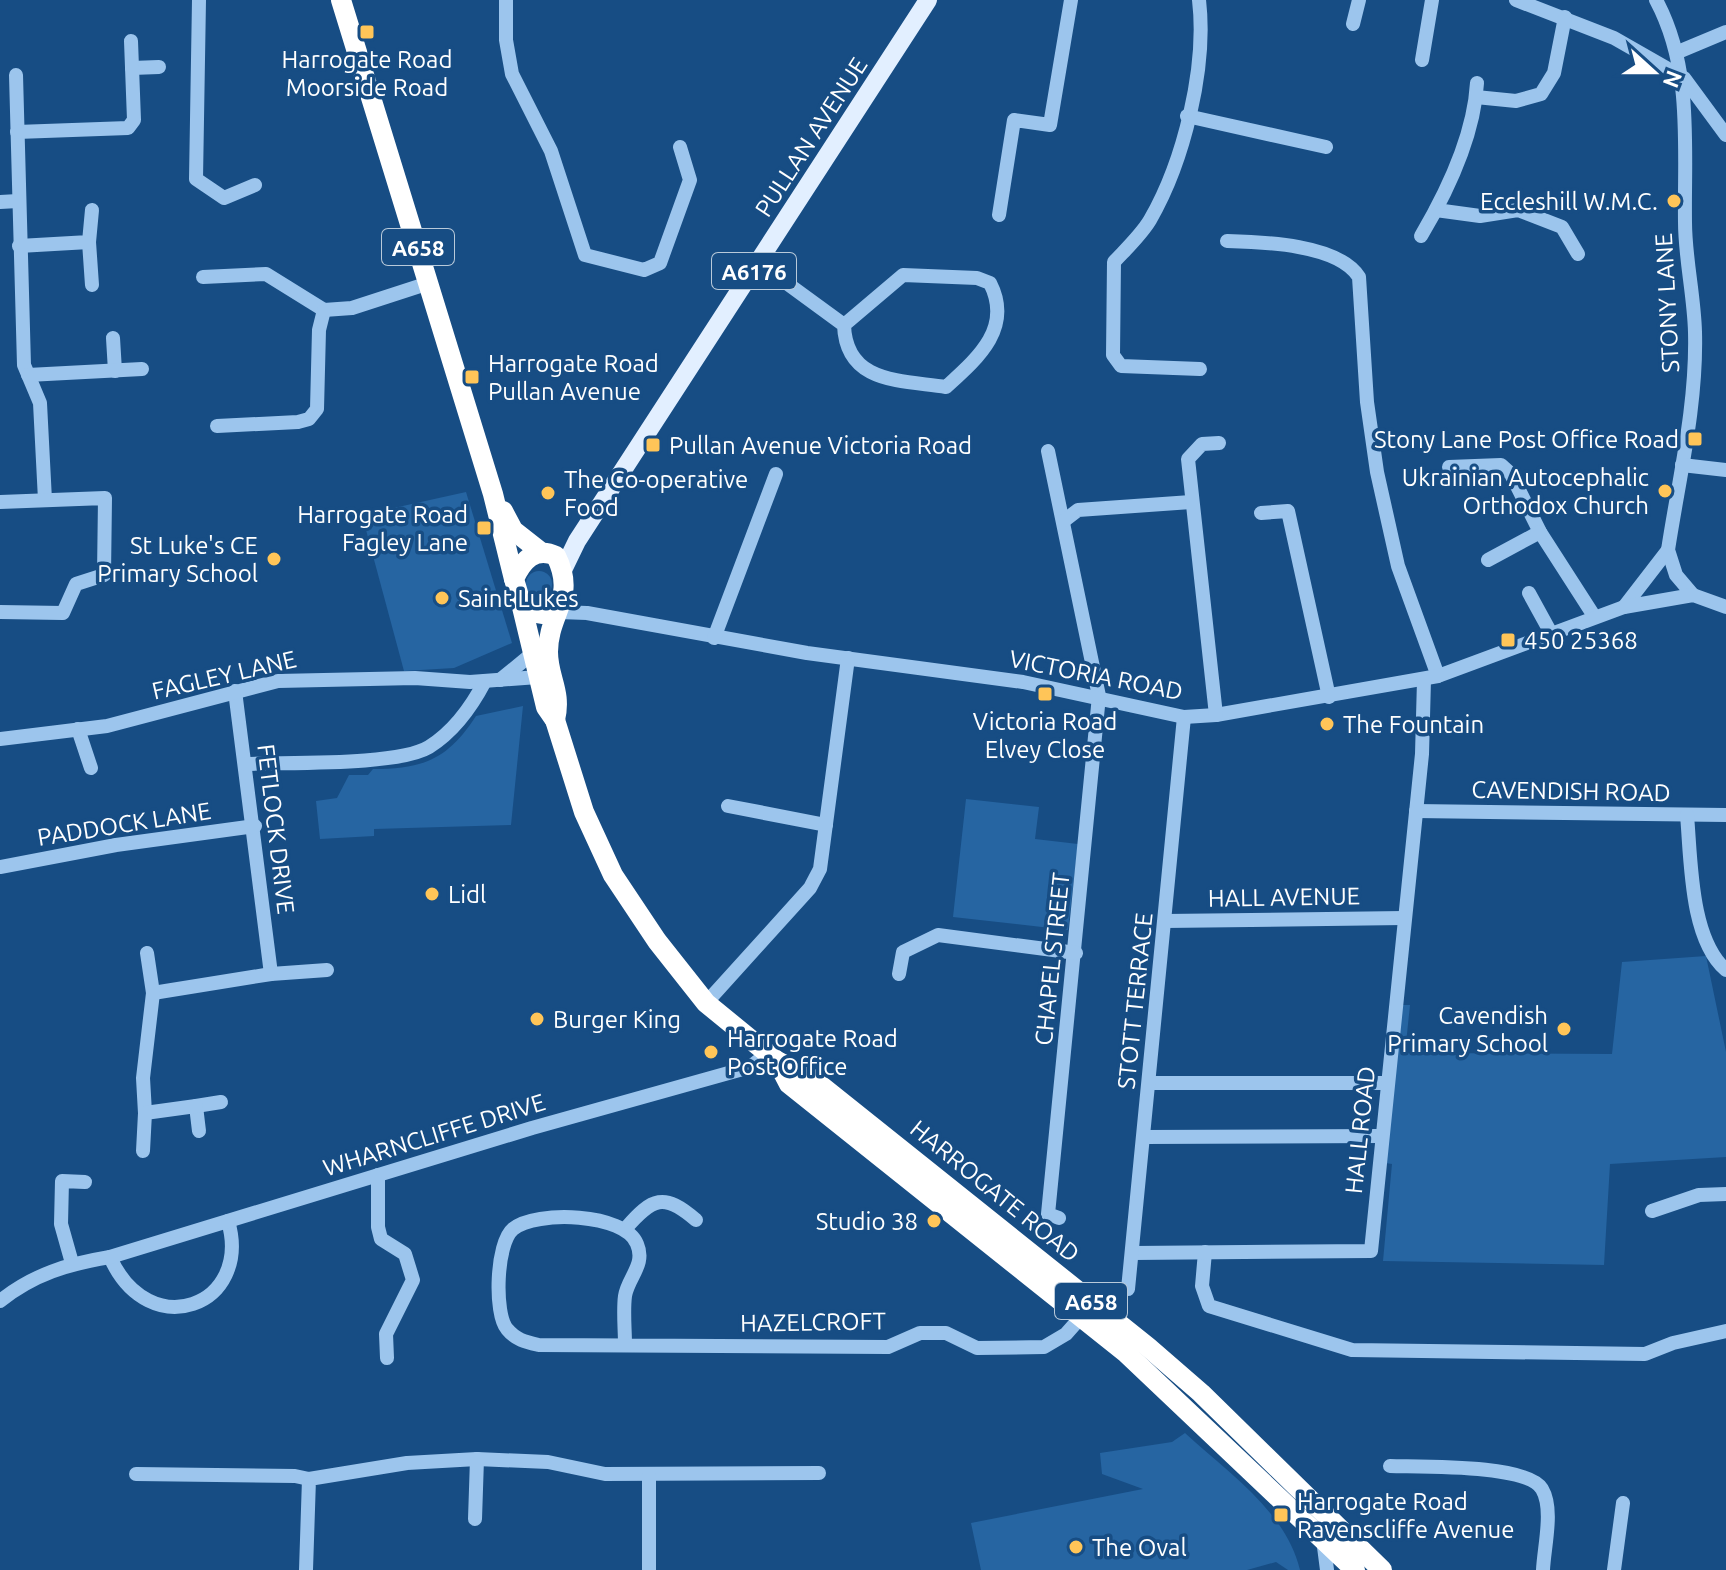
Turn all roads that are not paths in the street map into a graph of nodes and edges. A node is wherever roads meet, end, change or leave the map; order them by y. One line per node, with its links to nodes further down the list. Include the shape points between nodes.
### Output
1 (199, 0): 26 (street, via 196,179 224,198)
2 (341, 0): 39 (highway, A658)
3 (506, 0): 24 (street, via 512,74 551,151 585,255 644,270 660,263 690,180)
4 (928, 0): 37 (main road, PULLAN AVENUE / A6176)
5 (1071, 0): 31 (street, via 1050,125 1014,120)
6 (1199, 0): 21 (street, via 1203,34)
7 (1359, 0): 12 (street)
8 (1432, 0): 16 (street)
9 (1516, 0): 11 (street)
10 (1656, 0): 15 (street, STONY LANE)
11 (1565, 17): 20 (street); 30 (street, via 1554,73 1541,94 1516,101 1476,90 1469,126)
12 (1353, 24)
13 (1726, 32): 15 (street)
14 (131, 41): 18 (street)
15 (1678, 52): 20 (street, STONY LANE)
16 (1422, 60)
17 (159, 67): 18 (street)
18 (132, 68): 22 (street, via 134,120 128,128)
19 (16, 75): 22 (street)
20 (1684, 78): 23 (street); 51 (street, STONY LANE, via 1685,234 1695,331 1694,385)
21 (1187, 116): 25 (street); 45 (street, via 1181,150 1149,222 1114,262 1113,355 1121,366)
22 (17, 132): 27 (street)
23 (1726, 135)
24 (680, 147)
25 (1326, 147)
26 (255, 185)
27 (18, 201): 28 (street); 35 (street)
28 (0, 202)
29 (92, 210): 34 (street)
30 (1436, 210): 32 (street); 36 (street, via 1480,216 1518,210 1562,227)
31 (999, 215)
32 (1421, 236)
33 (1227, 241): 80 (street, via 1274,243 1337,258 1359,277 1377,472)
34 (89, 242): 35 (street); 40 (street)
35 (19, 246): 47 (street)
36 (1578, 254)
37 (759, 263): 42 (street); 64 (main road, PULLAN AVENUE / A6176)
38 (203, 277): 41 (street, via 266,274)
39 (429, 283): 41 (street, via 352,308); 55 (highway, A658)
40 (92, 285)
41 (324, 310): 48 (street, via 317,409 309,419)
42 (844, 325): 42 (street, via 844,344 855,364 876,376 946,387 991,344 997,297 990,283 977,278 903,275)
43 (113, 338): 46 (street)
44 (142, 369): 46 (street)
45 (1200, 369)
46 (115, 371): 47 (street)
47 (28, 375): 56 (street, via 40,403)
48 (217, 426)
49 (1219, 443): 58 (street, via 1202,444 1188,459)
50 (1048, 451): 60 (street, CHAPEL STREET)
51 (1682, 465): 53 (street); 62 (street, STONY LANE)
52 (1449, 467): 61 (street, via 1501,465 1511,474)
53 (1726, 470)
54 (776, 474): 76 (street)
55 (493, 494): 64 (highway, A658, via 513,530); 65 (highway, A658)
56 (45, 500): 57 (street); 71 (street, via 105,498 104,575 76,584 63,613)
57 (0, 502)
58 (1191, 502): 60 (street, via 1078,510); 85 (street)
59 (1261, 513): 84 (street, via 1288,511)
60 (1065, 520): 83 (street, CHAPEL STREET)
61 (1540, 532): 63 (street); 74 (street)
62 (1668, 550): 67 (street, via 1676,575); 69 (street, STONY LANE)
63 (1488, 560)
64 (556, 567): 65 (highway, via 527,558); 72 (street); 73 (highway, HARROGATE ROAD)
65 (514, 579): 68 (highway, HARROGATE ROAD)
66 (1529, 593): 75 (street)
67 (1693, 595): 69 (street, VICTORIA ROAD); 70 (street, VICTORIA ROAD)
68 (521, 603): 73 (highway, via 536,613); 77 (highway, HARROGATE ROAD / A658)
69 (1624, 607): 74 (street, VICTORIA ROAD)
70 (1726, 607)
71 (0, 612)
72 (587, 613): 73 (street, VICTORIA ROAD); 76 (street, VICTORIA ROAD)
73 (556, 614): 79 (highway, HARROGATE ROAD / A658)
74 (1594, 616): 75 (street, VICTORIA ROAD)
75 (1552, 635): 80 (street, VICTORIA ROAD)
76 (714, 638): 78 (street, VICTORIA ROAD)
77 (533, 653): 79 (highway, HARROGATE ROAD / A658); 81 (street)
78 (848, 658): 83 (street, VICTORIA ROAD); 95 (street)
79 (545, 671): 81 (street, FAGLEY LANE); 107 (highway, HARROGATE ROAD / A658, via 559,701 555,720 584,812 613,875)
80 (1431, 678): 84 (street, VICTORIA ROAD); 92 (street, HALL ROAD)
81 (492, 681): 82 (street, FAGLEY LANE, via 315,677); 89 (street, via 459,720 418,751)
82 (235, 691): 87 (street, FAGLEY LANE); 89 (street, FETLOCK DRIVE)
83 (1099, 696): 86 (street, VICTORIA ROAD); 101 (street, CHAPEL STREET)
84 (1329, 697): 85 (street, VICTORIA ROAD)
85 (1216, 715): 86 (street, VICTORIA ROAD)
86 (1184, 717): 99 (street, STOTT TERRACE)
87 (78, 729): 88 (street, FAGLEY LANE); 90 (street)
88 (0, 739)
89 (245, 764): 96 (street, FETLOCK DRIVE)
90 (91, 768)
91 (728, 806): 95 (street)
92 (1416, 811): 93 (street, CAVENDISH ROAD); 98 (street, HALL ROAD)
93 (1687, 815): 94 (street, CAVENDISH ROAD); 103 (street, via 1695,895 1707,947)
94 (1726, 815)
95 (826, 825): 107 (street, via 820,869 810,888)
96 (255, 826): 97 (street, PADDOCK LANE); 104 (street, FETLOCK DRIVE)
97 (0, 867)
98 (1404, 918): 99 (street, HALL AVENUE); 110 (street, HALL ROAD)
99 (1165, 921): 109 (street, STOTT TERRACE)
100 (147, 953): 106 (street)
101 (1076, 953): 105 (street, via 938,935 903,952); 122 (street, CHAPEL STREET, via 1048,1214)
102 (327, 970): 104 (street)
103 (1726, 970)
104 (271, 974): 106 (street)
105 (899, 974)
106 (153, 993): 113 (street, via 143,1078)
107 (706, 1003): 108 (highway, HARROGATE ROAD / A658)
108 (772, 1057): 118 (street, WHARNCLIFFE DRIVE); 132 (highway, HARROGATE ROAD / A658, via 789,1084); 143 (highway, HARROGATE ROAD / A658, via 814,1080 1148,1347)
109 (1149, 1083): 110 (street); 116 (street, STOTT TERRACE)
110 (1387, 1083): 115 (street, HALL ROAD)
111 (221, 1102): 112 (street)
112 (196, 1106): 113 (street); 114 (street)
113 (145, 1113): 117 (street)
114 (199, 1131)
115 (1381, 1136): 116 (street); 126 (street, HALL ROAD, via 1371,1251)
116 (1144, 1137): 127 (street, STOTT TERRACE)
117 (143, 1151)
118 (378, 1175): 124 (street, WHARNCLIFFE DRIVE); 135 (street, via 381,1239 405,1254 413,1280 386,1334)
119 (85, 1182): 129 (street, via 62,1181 61,1224)
120 (1726, 1194): 121 (street, via 1699,1195)
121 (1652, 1211)
122 (1059, 1218)
123 (696, 1220): 125 (street, via 680,1206 655,1201)
124 (228, 1221): 128 (street, WHARNCLIFFE DRIVE); 128 (street, via 233,1238 230,1267 216,1290 186,1306 150,1303 133,1294)
125 (626, 1228): 134 (street, via 638,1245 639,1268 625,1292); 134 (street, HAZELCROFT, via 604,1220 538,1219 513,1229 503,1244 499,1266 501,1315 505,1328 520,1341)
126 (1205, 1252): 127 (street, HALL ROAD); 133 (street, via 1202,1286 1209,1306 1352,1350 1645,1354)
127 (1133, 1253): 130 (street, STOTT TERRACE)
128 (110, 1257): 129 (street, WHARNCLIFFE DRIVE)
129 (72, 1263): 131 (street, WHARNCLIFFE DRIVE, via 38,1275)
130 (1128, 1289)
131 (0, 1301)
132 (1081, 1317): 134 (street, HAZELCROFT, via 1044,1347 977,1348 946,1333 920,1333 888,1347); 145 (highway, HARROGATE ROAD / A658, via 1195,1416)
133 (1726, 1331)
134 (625, 1345)
135 (387, 1358)
136 (477, 1459): 140 (street); 141 (street, via 407,1463); 144 (street)
137 (1390, 1466): 151 (street, via 1532,1478 1543,1489 1547,1508)
138 (819, 1473): 140 (street)
139 (136, 1474): 141 (street)
140 (649, 1476): 147 (street)
141 (309, 1479): 146 (street)
142 (1623, 1503): 152 (street)
143 (1324, 1510): 145 (street); 150 (highway, HARROGATE ROAD / A658)
144 (475, 1519)
145 (1323, 1542): 148 (street); 149 (highway, HARROGATE ROAD / A658)
146 (306, 1570)
147 (649, 1570)
148 (1327, 1570)
149 (1355, 1570)
150 (1382, 1570)
151 (1543, 1570)
152 (1614, 1570)

